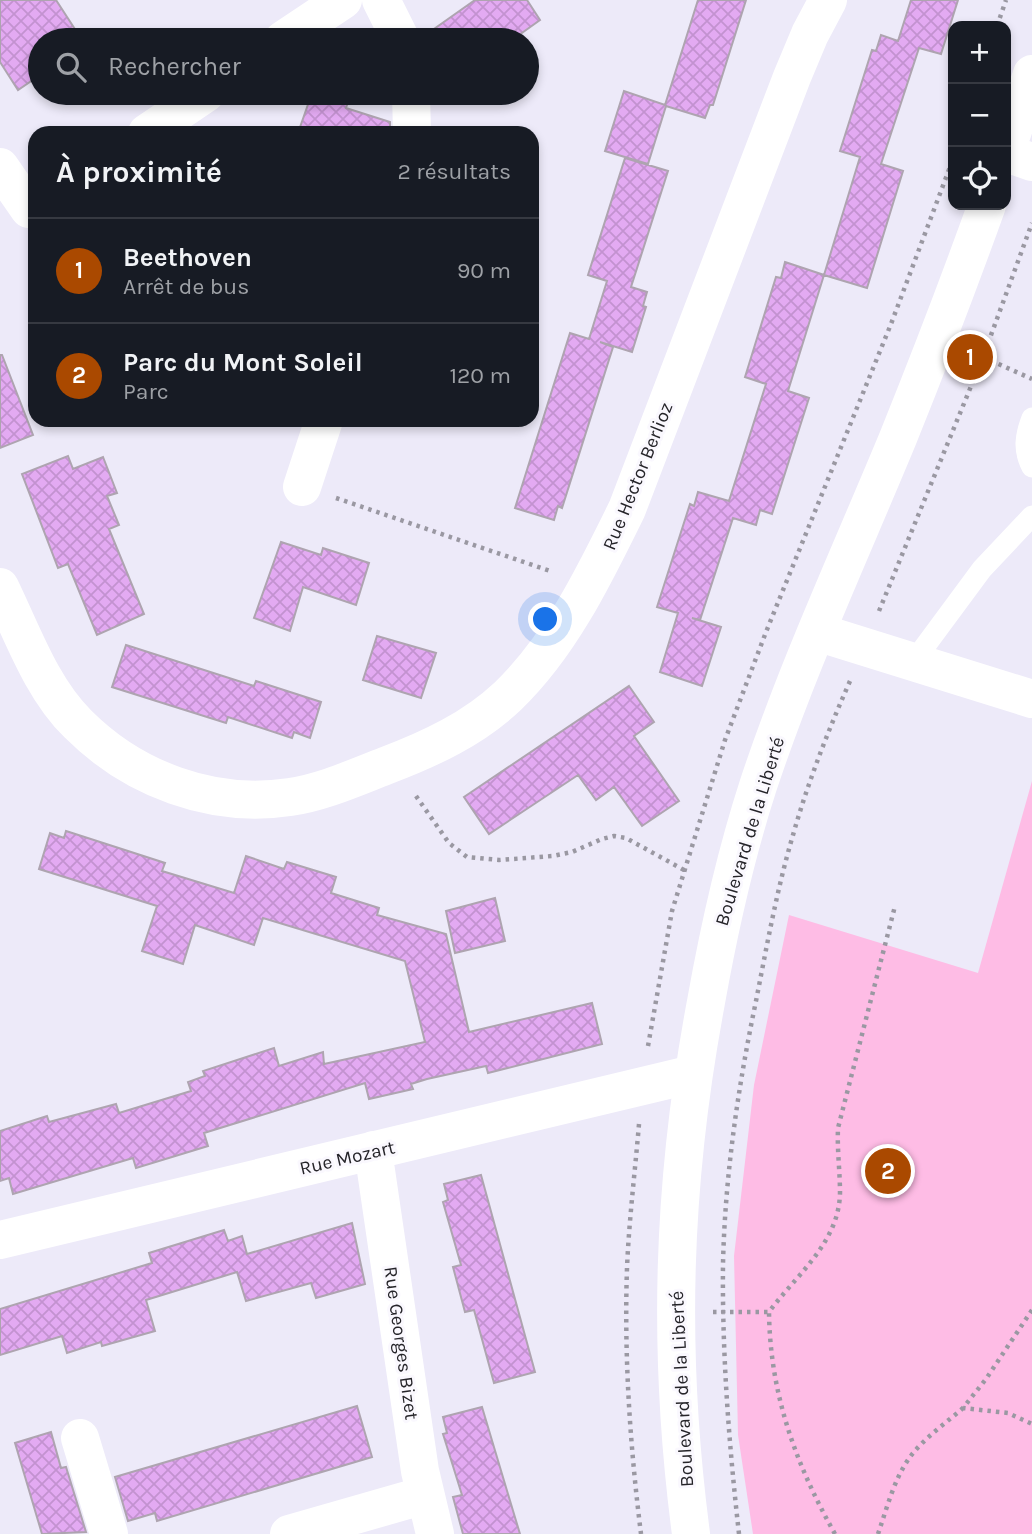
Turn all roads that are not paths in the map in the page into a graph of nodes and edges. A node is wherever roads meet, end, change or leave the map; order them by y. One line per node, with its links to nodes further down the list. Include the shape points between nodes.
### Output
1 (343, 0): 4 (street)
2 (381, 0): 5 (street)
3 (828, 0): 22 (street, Rue Hector Berlioz, via 792,77 627,509 596,572 539,661 495,707 452,737 328,788 272,799 211,796 168,784 115,755 70,716 38,665)
4 (302, 28)
5 (396, 28)
6 (1032, 74): 11 (street)
7 (188, 105): 9 (street)
8 (411, 105): 10 (street)
9 (157, 126)
10 (412, 126)
11 (1008, 147)
12 (1011, 154): 13 (street)
13 (1032, 162)
14 (0, 167): 16 (street)
15 (985, 210): 23 (street, Boulevard de la Liberté, via 932,354)
16 (21, 213)
17 (1032, 418): 19 (lane, via 1026,443)
18 (322, 427): 20 (street)
19 (1032, 467)
20 (302, 486)
21 (1032, 516): 24 (lane, via 982,569)
22 (0, 587)
23 (817, 632): 24 (street); 26 (street, Boulevard de la Liberté, via 771,751 734,867)
24 (914, 662): 25 (street)
25 (1032, 699)
26 (693, 1074): 27 (street, Rue Mozart); 34 (street, Boulevard de la Liberté, via 676,1252 677,1379)
27 (373, 1150): 28 (street, Rue Mozart); 30 (street, Rue Georges Bizet)
28 (0, 1240)
29 (80, 1438): 31 (street)
30 (425, 1495): 32 (street); 33 (street, Rue Georges Bizet)
31 (109, 1534)
32 (289, 1534)
33 (435, 1534)
34 (691, 1534)

